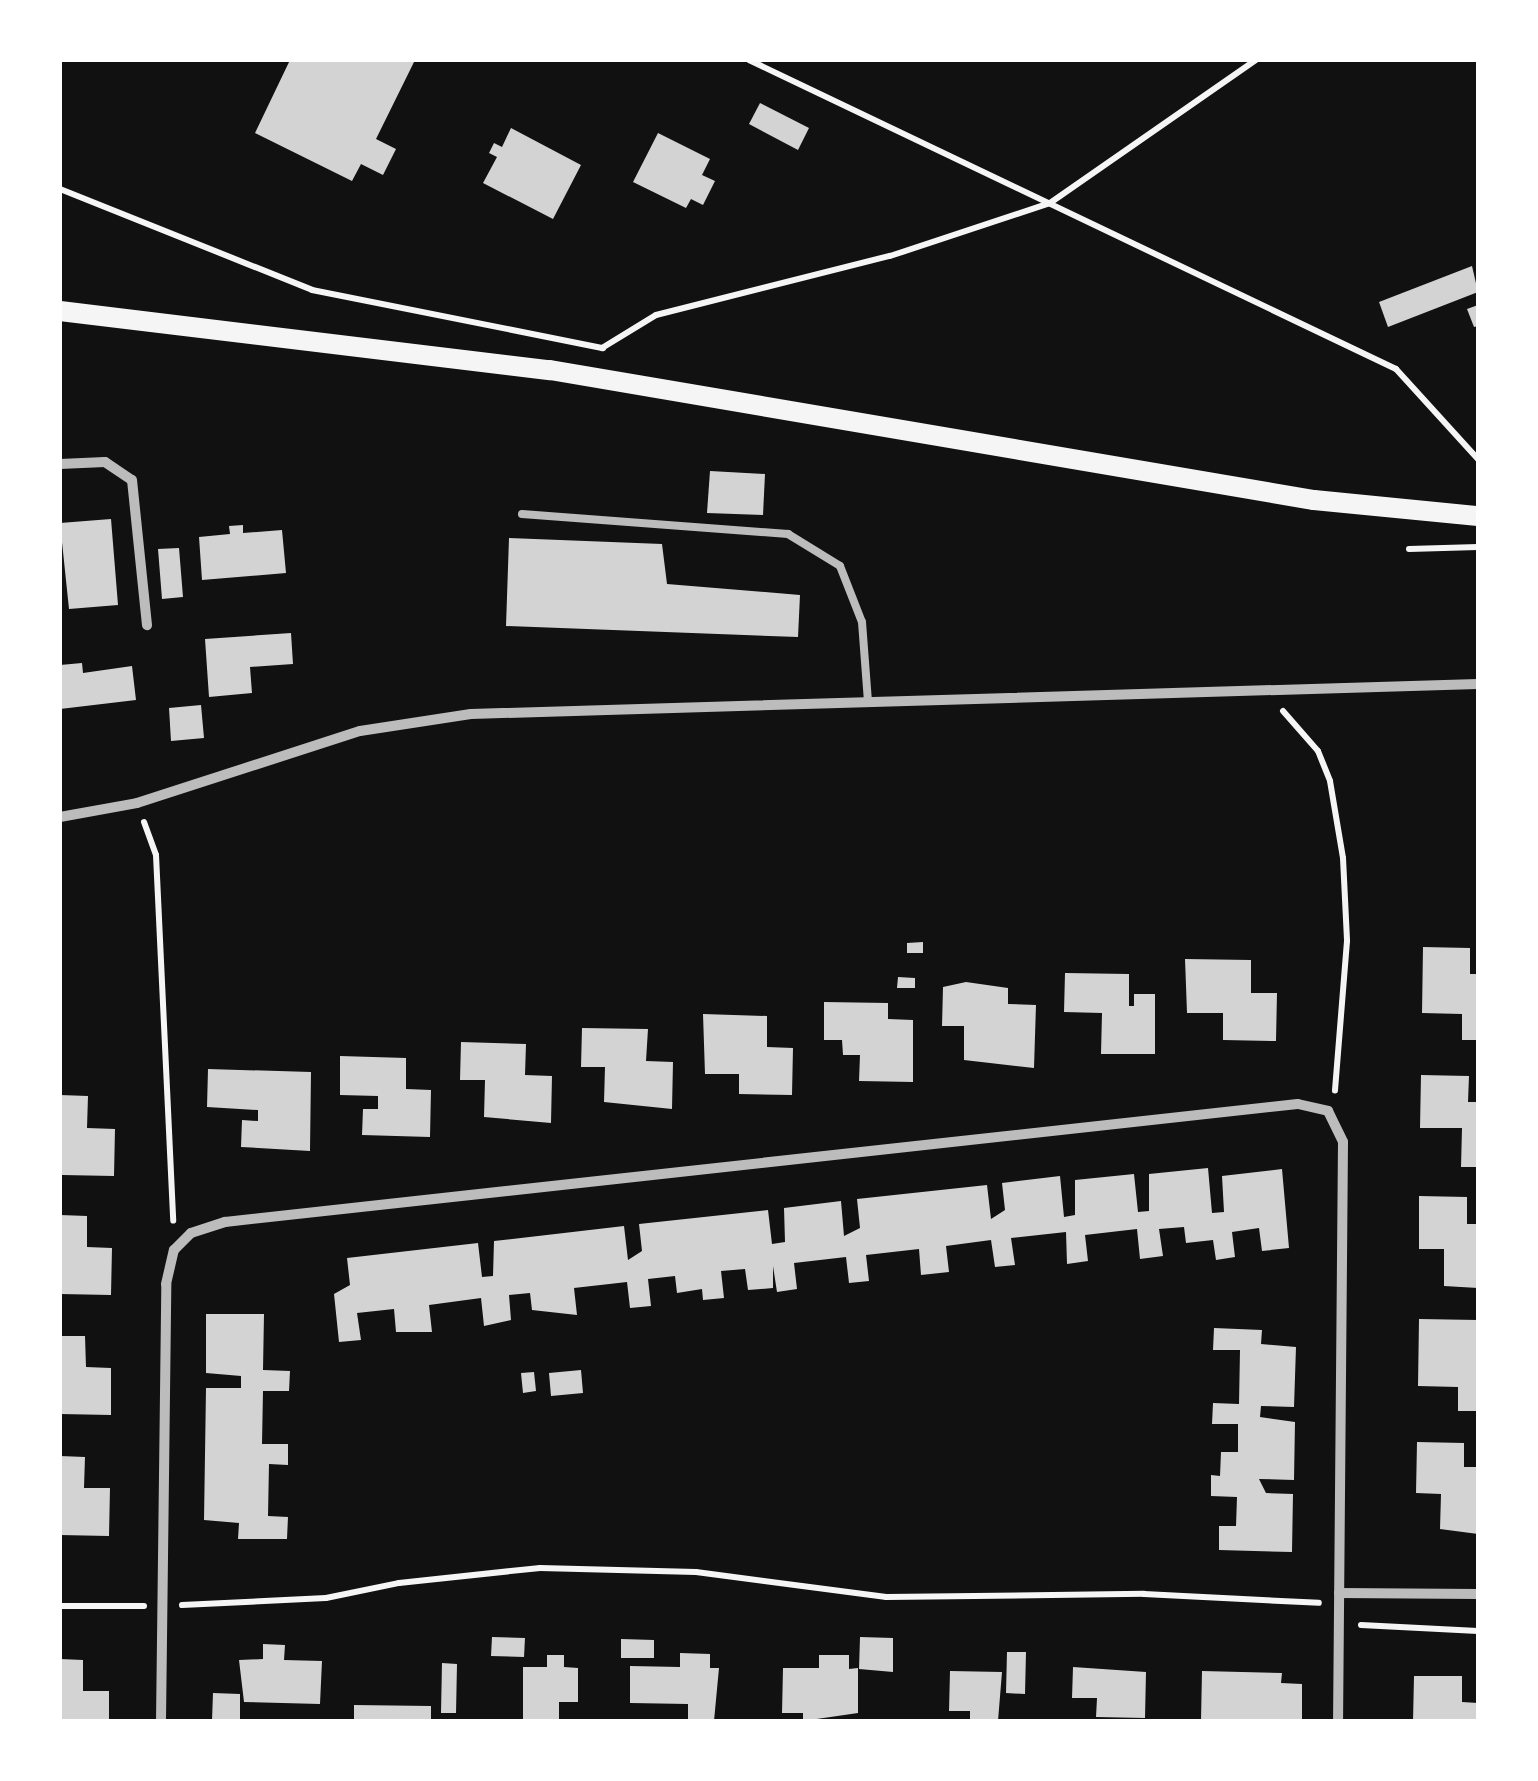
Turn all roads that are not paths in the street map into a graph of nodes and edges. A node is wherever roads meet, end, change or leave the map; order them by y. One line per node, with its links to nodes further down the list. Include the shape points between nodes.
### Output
1 (60, 311): 4 (main road, via 550,370 1314,500)
2 (60, 464): 5 (street, via 105,462 132,480)
3 (522, 514): 7 (lane, via 788,534 840,566 862,622)
4 (1478, 516)
5 (147, 626)
6 (1478, 684): 7 (street)
7 (868, 701): 8 (street, via 471,714 398,724 138,803)
8 (60, 817)
9 (1339, 1593): 10 (street); 11 (street, via 1343,1142 1328,1111 1298,1104 225,1222 182,1240 166,1284); 12 (street)
10 (1478, 1594)
11 (160, 1721)
12 (1338, 1721)

